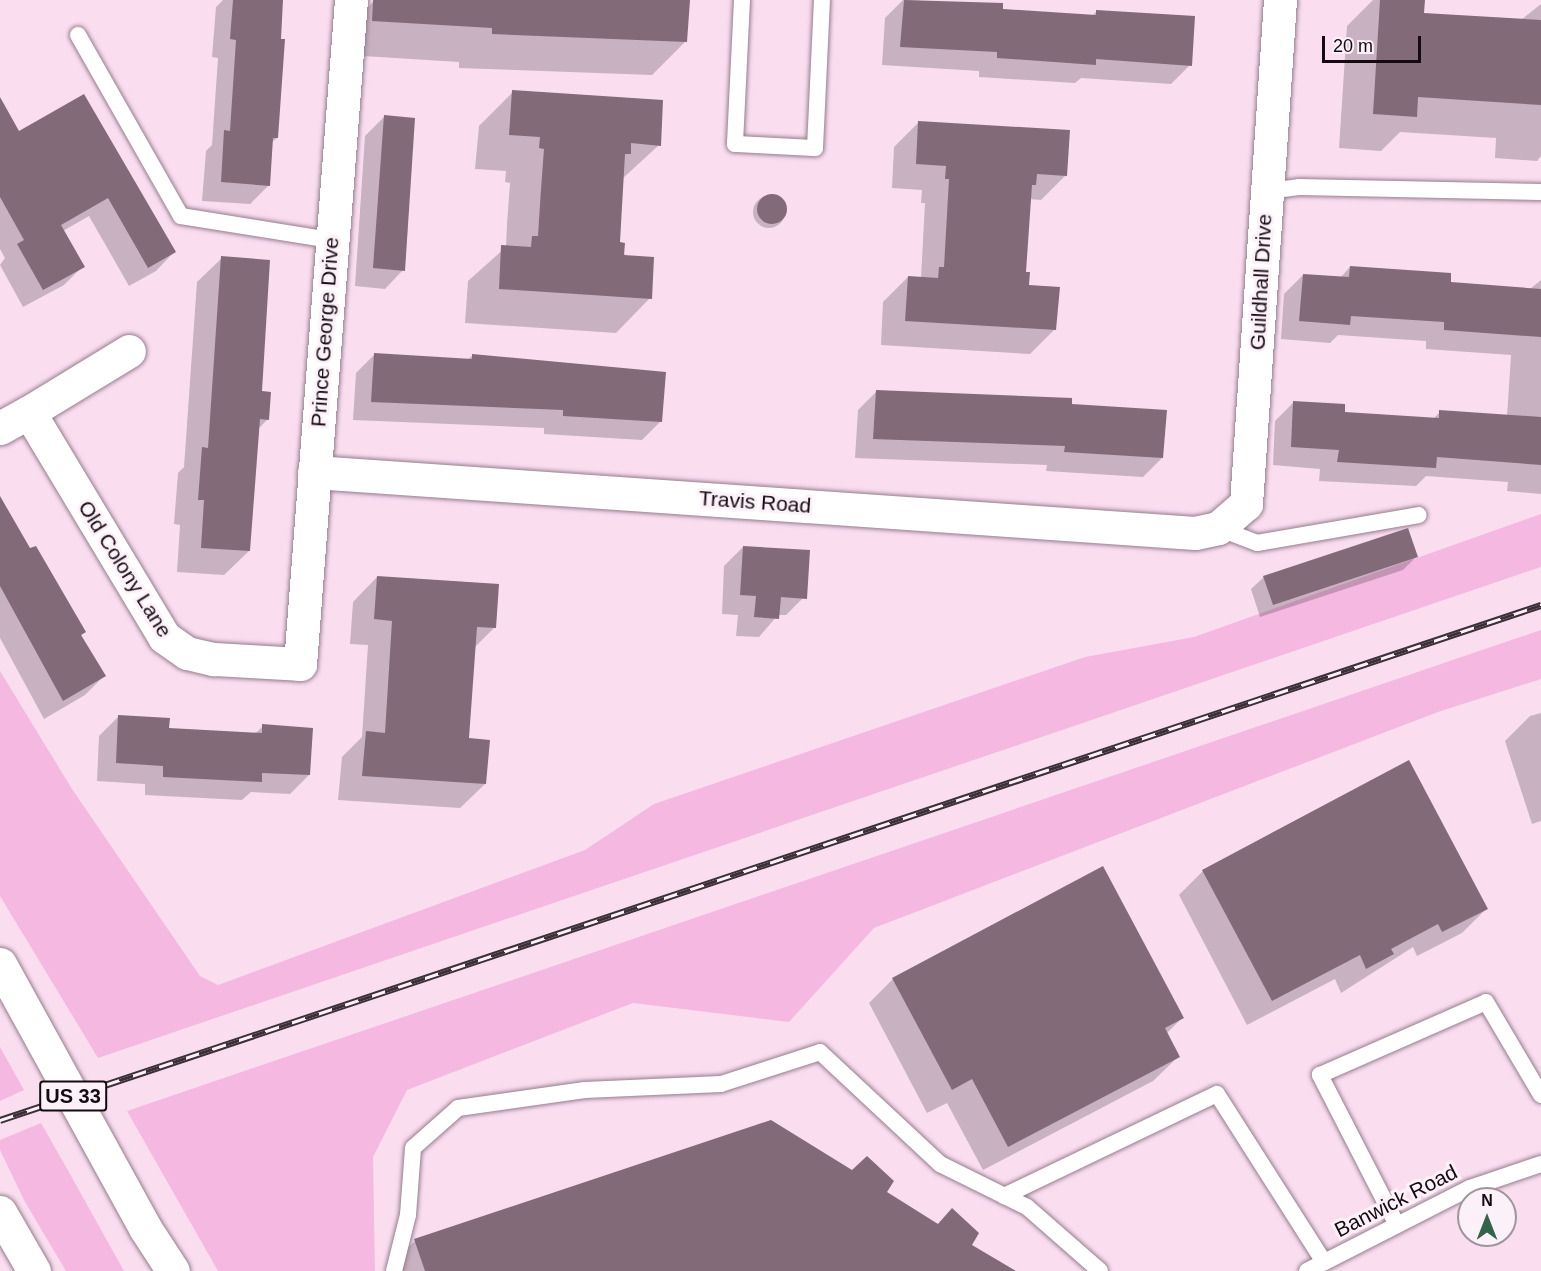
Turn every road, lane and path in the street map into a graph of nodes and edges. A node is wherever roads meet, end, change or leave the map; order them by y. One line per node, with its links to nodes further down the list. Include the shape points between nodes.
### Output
1 (351, 0): 8 (main road, Prince George Drive)
2 (742, 0): 3 (lane, via 735,144 815,148)
3 (822, 0)
4 (1280, 0): 6 (main road, Guildhall Drive)
5 (78, 35): 8 (lane, via 182,216)
6 (1267, 191): 7 (lane, via 1299,187); 14 (main road, Guildhall Drive, via 1246,504)
7 (1541, 192)
8 (331, 240): 12 (main road, Prince George Drive)
9 (129, 351): 10 (main road)
10 (29, 412): 11 (main road); 15 (main road, Old Colony Lane, via 164,637 187,653 214,659)
11 (0, 428)
12 (314, 472): 14 (main road, Travis Road); 15 (main road, Prince George Drive)
13 (1419, 515): 14 (lane, via 1257,543)
14 (1207, 530)
15 (300, 664)
16 (0, 964): 24 (main road, US 33, via 145,1228)
17 (1541, 1095): 21 (lane, via 1486,1002 1320,1075)
18 (1541, 1164): 21 (lane, Banwick Road, via 1470,1188)
19 (1004, 1196): 22 (lane, via 1218,1094); 25 (lane, via 940,1164 820,1052 721,1084 585,1090 458,1108 413,1148 408,1215); 26 (lane, via 1027,1207)
20 (0, 1212): 23 (main road)
21 (1397, 1225): 22 (lane, Banwick Road)
22 (1324, 1262): 27 (lane, Banwick Road)
23 (34, 1271)
24 (173, 1271)
25 (394, 1271)
26 (1100, 1271)
27 (1307, 1271)

